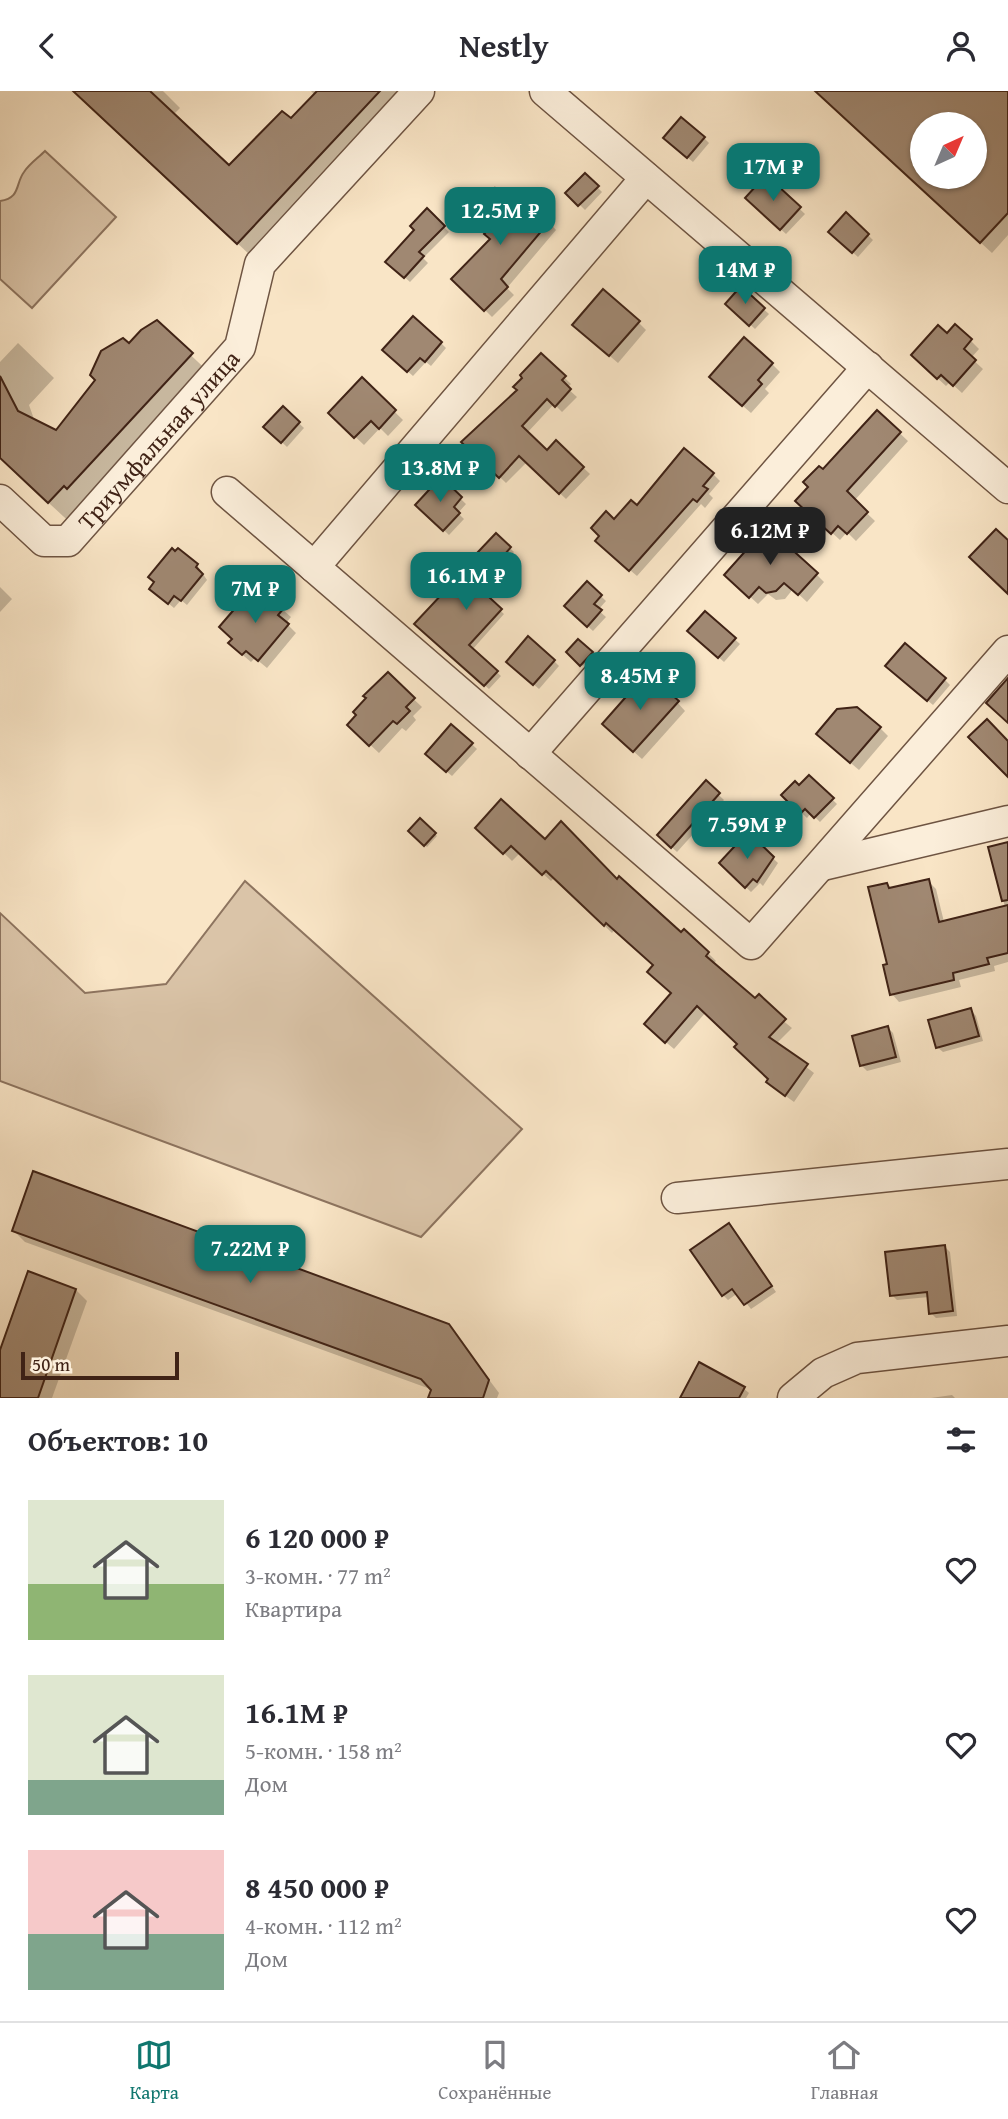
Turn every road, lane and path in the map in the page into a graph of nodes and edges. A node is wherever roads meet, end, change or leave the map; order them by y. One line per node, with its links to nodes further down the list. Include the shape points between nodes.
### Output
1 (419, 91): 7 (street, Триумфальная улица, via 260,264 240,347 68,541 44,541)
2 (545, 91): 3 (street)
3 (646, 178): 4 (street); 8 (street)
4 (868, 367): 5 (street); 10 (street)
5 (1008, 488)
6 (227, 492): 8 (street)
7 (0, 500)
8 (314, 567): 10 (street)
9 (1008, 651): 12 (street)
10 (530, 754): 12 (street, via 751,944)
11 (1008, 821): 12 (street)
12 (823, 865)
13 (1008, 1164): 14 (street)
14 (677, 1198)
15 (1008, 1341): 16 (street, via 857,1358 823,1373)
16 (793, 1398)

